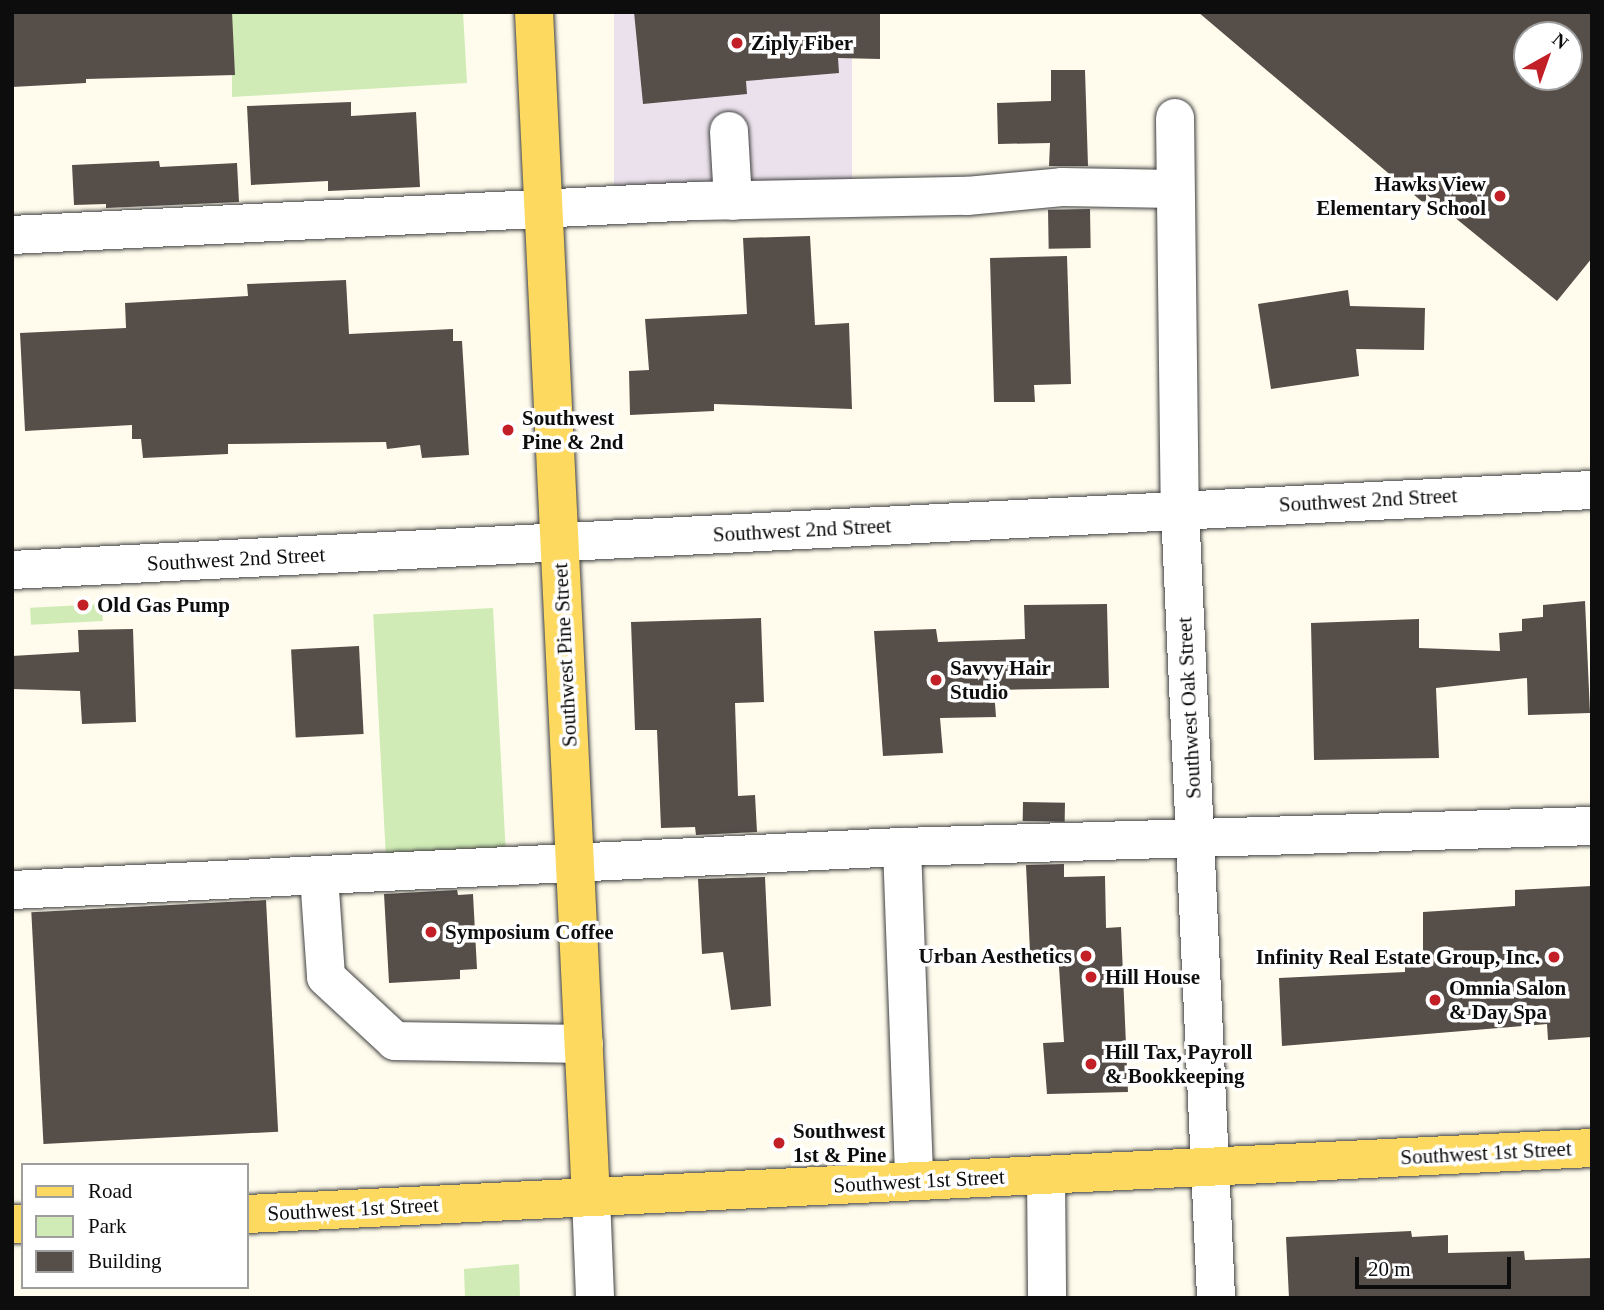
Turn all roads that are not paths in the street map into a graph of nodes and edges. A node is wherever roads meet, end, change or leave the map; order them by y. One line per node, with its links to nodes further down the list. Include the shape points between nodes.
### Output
1 (534, 12): 6 (main road, Southwest Pine Street)
2 (1175, 118): 4 (street, Southwest Oak Street)
3 (729, 131): 5 (street)
4 (1175, 189): 5 (street, via 1062,187 967,195); 9 (street, Southwest Oak Street)
5 (733, 201): 6 (street)
6 (543, 209): 7 (street); 10 (main road, Southwest Pine Street)
7 (12, 235)
8 (1592, 489): 9 (street, Southwest 2nd Street)
9 (1180, 510): 10 (street, Southwest 2nd Street); 13 (street, Southwest Oak Street)
10 (559, 544): 11 (street, Southwest 2nd Street); 15 (main road, Southwest Pine Street)
11 (12, 570)
12 (1592, 826): 13 (street)
13 (1195, 837): 14 (street); 20 (street, Southwest Oak Street)
14 (902, 847): 15 (street); 22 (street)
15 (576, 864): 16 (street); 18 (main road, Southwest Pine Street)
16 (319, 876): 17 (street); 18 (street, via 326,977 395,1041)
17 (12, 890)
18 (584, 1044): 23 (main road, Southwest Pine Street)
19 (1592, 1148): 20 (main road, Southwest 1st Street)
20 (1209, 1167): 21 (main road, Southwest 1st Street); 27 (street, Southwest Oak Street)
21 (1046, 1175): 22 (main road, Southwest 1st Street); 26 (street)
22 (914, 1181): 23 (main road, Southwest 1st Street)
23 (591, 1197): 24 (main road, Southwest 1st Street); 25 (street, Southwest Pine Street)
24 (248, 1214)
25 (595, 1298)
26 (1047, 1298)
27 (1216, 1298)

